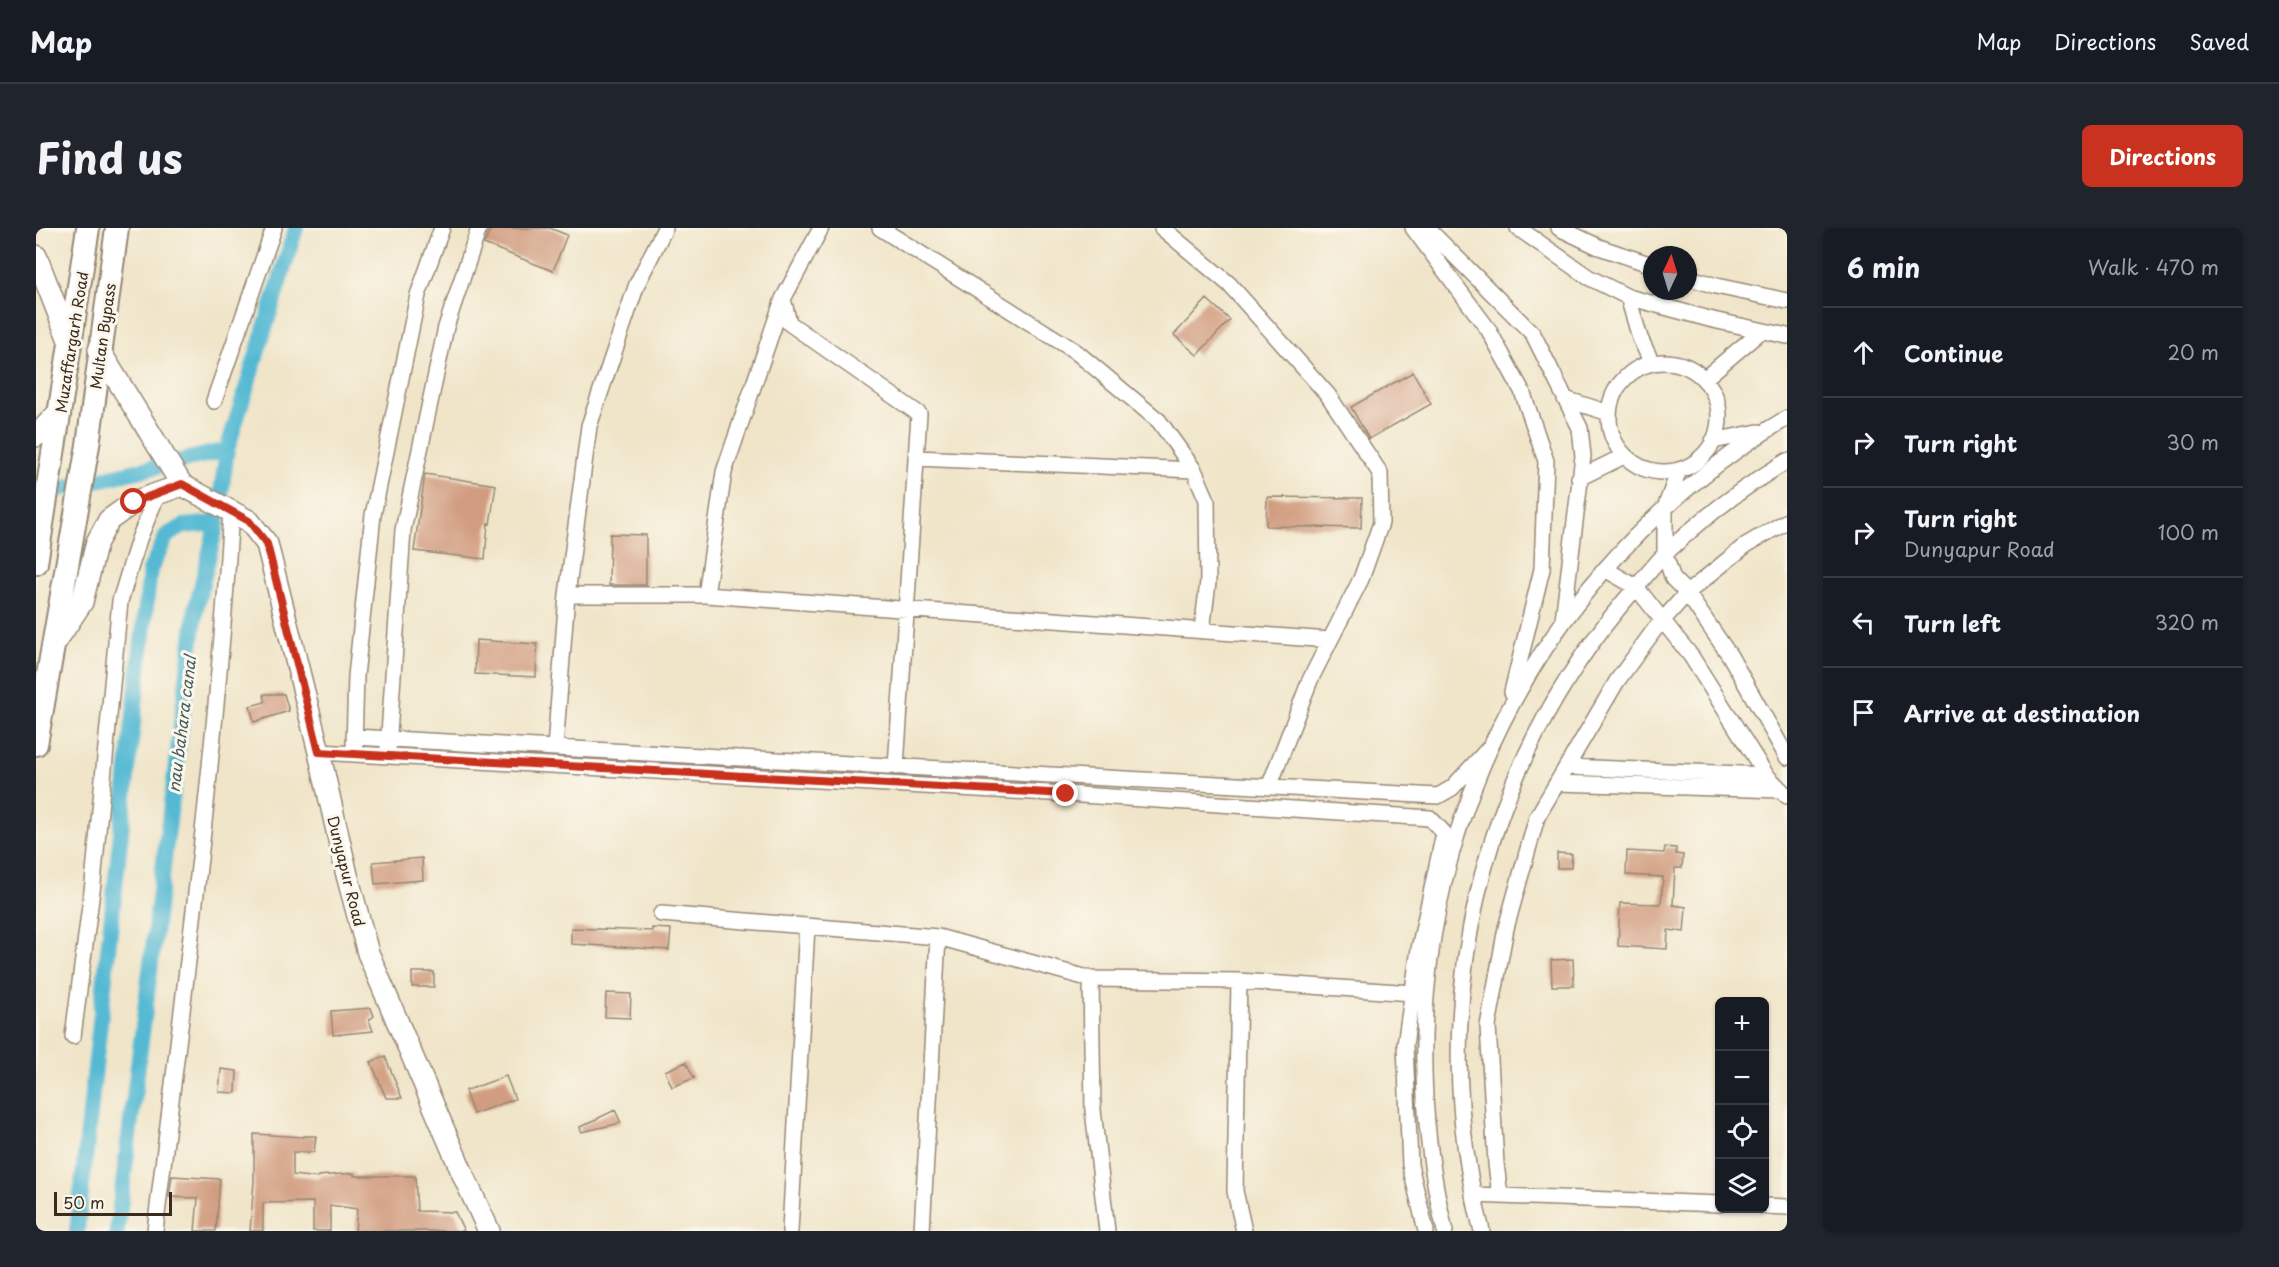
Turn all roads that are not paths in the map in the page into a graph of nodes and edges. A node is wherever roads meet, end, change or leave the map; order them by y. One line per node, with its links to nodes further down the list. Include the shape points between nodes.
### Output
1 (88, 228): 22 (main road, Muzaffargarh Road)
2 (117, 228): 23 (main road, Multan Bypass)
3 (274, 228): 27 (street)
4 (442, 228): 60 (street, via 418,295 373,515 356,676)
5 (479, 228): 61 (street, via 446,327 403,530)
6 (665, 228): 49 (street, via 637,284 589,426)
7 (821, 228): 18 (street)
8 (880, 228): 36 (street, via 1075,351 1159,421)
9 (1162, 228): 55 (street, via 1229,284 1328,395 1380,473 1381,523 1362,579)
10 (1413, 228): 57 (street, via 1488,329 1522,391 1546,461 1542,569)
11 (1427, 228): 26 (street, via 1533,334)
12 (1518, 228): 17 (street, via 1588,277)
13 (1559, 228): 15 (street)
14 (36, 255): 22 (main road)
15 (1643, 262)
16 (1697, 279): 19 (street)
17 (1628, 297): 20 (street); 24 (street)
18 (783, 299): 34 (street, via 789,323 919,414); 50 (street, via 724,472)
19 (1787, 301)
20 (1761, 331): 21 (street); 25 (street)
21 (1787, 336)
22 (70, 343): 31 (main road, Muzaffargarh Road, via 60,411)
23 (99, 350): 39 (main road); 56 (main road, Multan Bypass, via 88,445)
24 (1652, 363): 25 (street, via 1675,363); 28 (street, via 1622,381 1615,390)
25 (1704, 379): 32 (street, via 1718,409)
26 (1565, 399): 28 (street); 38 (street, via 1580,428)
27 (214, 401)
28 (1609, 413): 33 (street, via 1612,436)
29 (1787, 418): 30 (street)
30 (1767, 430): 32 (street); 41 (street)
31 (45, 439): 45 (main road, Muzaffargarh Road, via 44,515)
32 (1713, 441): 37 (street, via 1700,459)
33 (1624, 456): 37 (street, via 1644,468); 38 (street)
34 (916, 458): 36 (street); 51 (street)
35 (1787, 461): 44 (street, via 1736,495)
36 (1194, 470): 54 (street, via 1207,500 1208,582)
37 (1679, 470): 41 (street)
38 (1580, 478): 53 (street)
39 (184, 483): 40 (main road); 42 (main road, Dunyapur Road)
40 (158, 493): 56 (main road, via 134,502 109,520 97,542 82,602); 78 (street, via 120,601 93,883)
41 (1665, 508): 44 (street); 46 (street)
42 (231, 510): 64 (main road, Dunyapur Road, via 249,521 267,544); 84 (street, via 223,637)
43 (1787, 521): 48 (street, via 1746,545)
44 (1665, 555): 47 (street); 48 (street, via 1673,579)
45 (36, 563)
46 (1605, 569): 47 (street); 53 (street)
47 (1636, 587): 52 (street); 79 (street, via 1589,646 1544,717 1508,793 1482,873 1465,956 1458,1040 1462,1124)
48 (1687, 593): 52 (street); 58 (street)
49 (567, 595): 50 (street); 62 (street)
50 (706, 595): 51 (street)
51 (906, 610): 54 (street); 66 (street)
52 (1663, 620): 67 (street, via 1617,681); 68 (street, via 1691,656)
53 (1563, 623): 57 (street)
54 (1202, 631): 55 (street)
55 (1330, 640): 70 (street, via 1310,680)
56 (52, 648): 59 (main road)
57 (1508, 710): 63 (street)
58 (1780, 732): 65 (street)
59 (36, 744)
60 (354, 745): 61 (street); 64 (street)
61 (388, 747): 62 (street); 77 (street, via 1430,818 1444,833)
62 (555, 748): 66 (street)
63 (1489, 748): 70 (street, via 1452,788 1438,796); 91 (street, via 1446,869 1425,995 1426,1123)
64 (319, 752): 85 (main road, Dunyapur Road, via 368,953)
65 (1787, 757)
66 (896, 767): 70 (street)
67 (1567, 767): 68 (street); 69 (street)
68 (1766, 776): 71 (street)
69 (1557, 783): 71 (street); 80 (street, via 1531,839 1506,928 1488,1026)
70 (1269, 787)
71 (1784, 793)
72 (661, 914): 73 (street)
73 (807, 926): 74 (street); 86 (street)
74 (938, 937): 75 (street); 87 (street)
75 (1091, 979): 76 (street); 88 (street, via 1093,1110)
76 (1239, 981): 77 (street); 89 (street, via 1236,1191)
77 (1413, 993): 90 (street, via 1405,1045 1410,1165)
78 (73, 1036)
79 (1473, 1195): 80 (street); 92 (street)
80 (1500, 1196): 81 (street)
81 (1715, 1204)
82 (1769, 1206): 83 (street)
83 (1787, 1207)
84 (154, 1231)
85 (489, 1231)
86 (790, 1231)
87 (922, 1231)
88 (1107, 1231)
89 (1244, 1231)
90 (1426, 1231)
91 (1445, 1231)
92 (1482, 1231)

